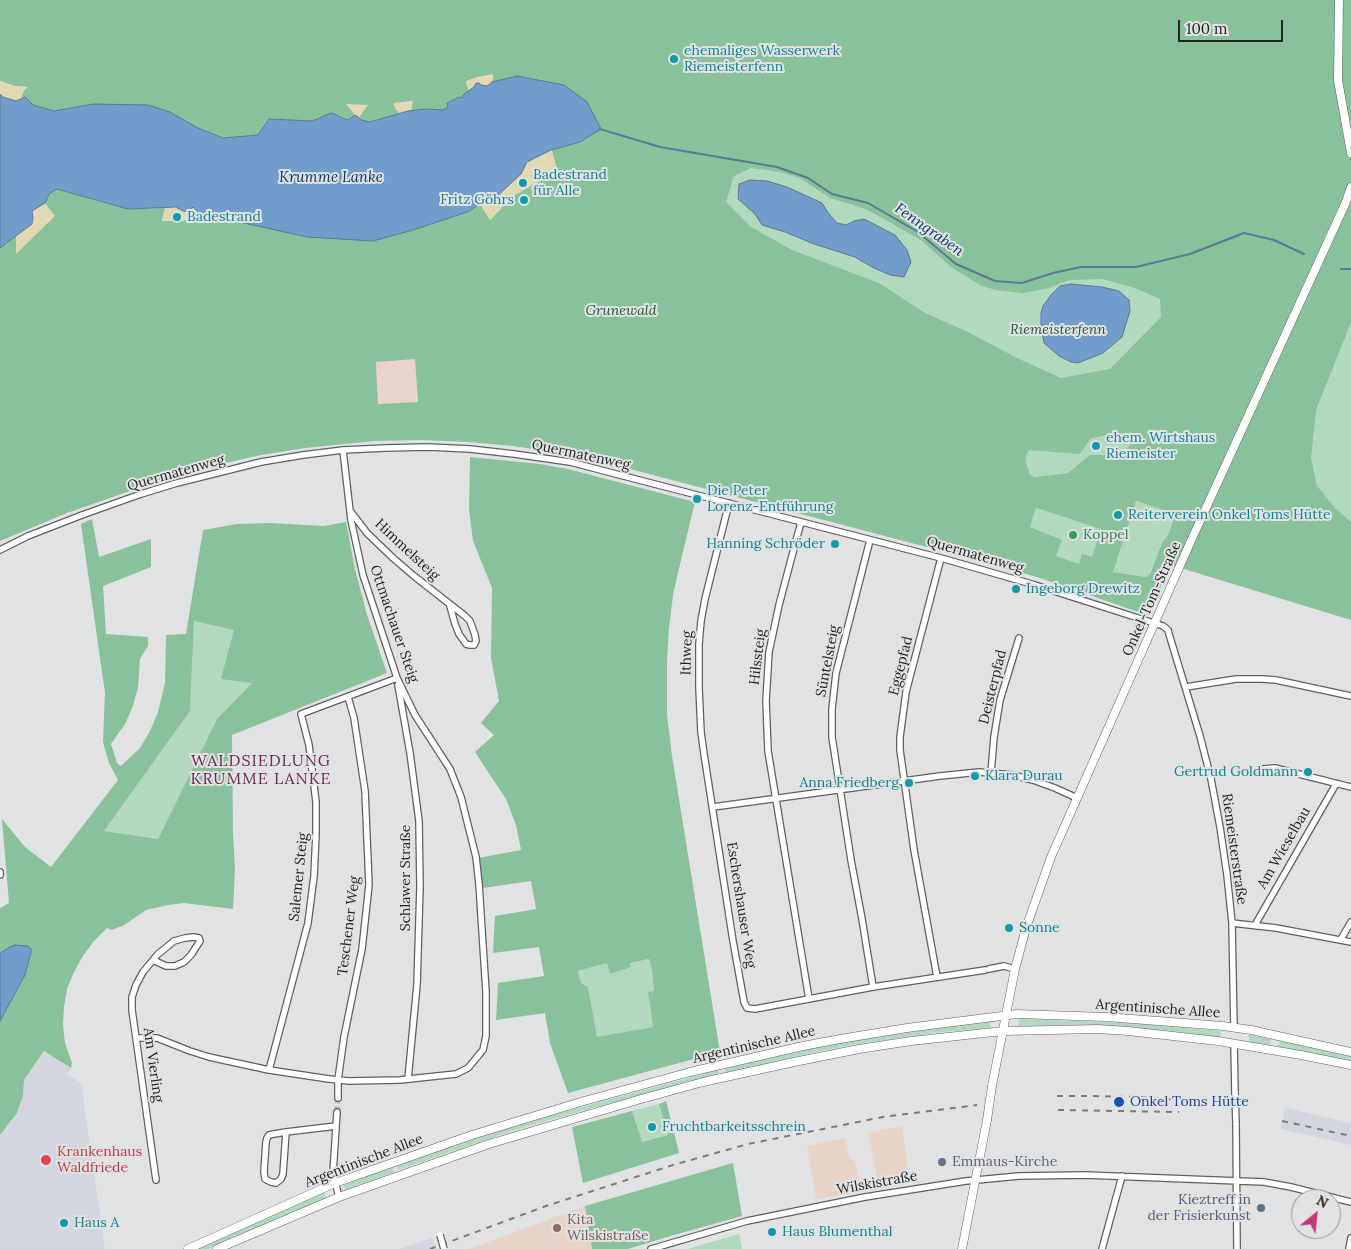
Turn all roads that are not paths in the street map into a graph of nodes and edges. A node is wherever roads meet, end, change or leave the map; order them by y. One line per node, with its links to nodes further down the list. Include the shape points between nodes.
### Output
1 (1339, 0): 2 (main road, via 1338,80)
2 (1351, 153)
3 (1351, 187): 12 (main road, Onkel-Tom-Straße)
4 (343, 450): 5 (street, Quermatenweg, via 428,447 514,454 570,462); 6 (street, Ottmachauer Steig); 9 (street, Quermatenweg, via 261,462 177,483 82,515)
5 (729, 503): 7 (street, Quermatenweg); 26 (street, Ithweg, via 705,599 698,644 701,732)
6 (350, 510): 11 (street, Himmelsteig, via 378,544); 14 (street, Ottmachauer Steig, via 363,575)
7 (801, 522): 8 (street, Quermatenweg); 24 (street, Hilssteig, via 769,652 766,726)
8 (870, 540): 10 (street, Quermatenweg); 23 (street, Süntelsteig, via 833,691 832,737)
9 (0, 550)
10 (942, 558): 12 (street, Quermatenweg); 20 (street, Eggepfad, via 902,716 900,750)
11 (450, 606): 11 (street, Himmelsteig, via 454,624 466,644 474,645 476,641 470,621)
12 (1154, 624): 15 (street, Riemeisterstraße, via 1168,630); 25 (main road, Onkel-Tom-Straße)
13 (1019, 638): 19 (street, Deisterpfad, via 1000,700)
14 (397, 678): 17 (street); 45 (street, Schlawer Straße, via 419,821 419,950); 45 (street, Ottmachauer Steig, via 415,714 450,769 461,797 476,857 484,960 486,1036 483,1050 468,1068 456,1074)
15 (1186, 687): 16 (street, via 1236,679 1262,679); 28 (street, Riemeisterstraße, via 1220,827)
16 (1351, 696)
17 (348, 697): 44 (street, Salemer Steig, via 302,714 316,802 313,883 308,923); 46 (street, Teschener Weg, via 365,791 368,885 362,949)
18 (1263, 769): 21 (street, via 1275,768)
19 (991, 773): 20 (street, via 964,773); 25 (street, via 1033,780)
20 (905, 781): 23 (street); 34 (street)
21 (1336, 784): 22 (street); 29 (street, Am Wieselbau)
22 (1351, 787)
23 (840, 789): 24 (street); 35 (street)
24 (776, 798): 26 (street); 36 (street)
25 (1077, 798): 33 (main road, Onkel-Tom-Straße, via 1040,884)
26 (713, 807): 36 (street, Eschershauser Weg, via 744,1002 747,1008 755,1009)
27 (1351, 922): 30 (street)
28 (1232, 923): 29 (street); 38 (street, Riemeisterstraße)
29 (1255, 925): 30 (street)
30 (1341, 939): 31 (street)
31 (1351, 942)
32 (153, 960): 32 (street, Am Vierling, via 174,941 192,937 200,941 192,955 175,966); 40 (street, Am Vierling, via 136,984 132,997)
33 (1015, 969): 34 (street, Eschershauser Weg, via 1004,966); 37 (main road, Onkel-Tom-Straße)
34 (936, 977): 35 (street, Eschershauser Weg)
35 (873, 987): 36 (street, Eschershauser Weg)
36 (809, 999)
37 (1006, 1016): 38 (main road, Argentinische Allee, via 1106,1017); 39 (main road, Onkel-Tom-Straße); 55 (main road, Argentinische Allee, via 840,1039 690,1072 472,1135)
38 (1234, 1028): 41 (main road, Riemeisterstraße); 42 (main road, Argentinische Allee)
39 (1003, 1031): 41 (main road, Argentinische Allee, via 1112,1030); 53 (main road, Onkel-Tom-Straße, bridge); 56 (main road, Argentinische Allee, via 859,1049 703,1082 489,1144)
40 (137, 1038): 44 (street, via 156,1038 209,1057); 52 (street, Am Vierling)
41 (1234, 1044): 43 (main road, Argentinische Allee); 54 (street, Riemeisterstraße, bridge)
42 (1351, 1052)
43 (1351, 1065)
44 (269, 1070): 46 (street)
45 (408, 1079): 46 (street)
46 (338, 1080): 47 (street, Teschener Weg)
47 (338, 1098)
48 (337, 1112): 49 (street)
49 (336, 1126): 50 (street); 55 (street)
50 (286, 1132): 50 (street, via 267,1138 264,1172 265,1179 271,1182 276,1183 283,1174)
51 (1122, 1176): 53 (street, Wilskistraße, via 1050,1175); 54 (street, Wilskistraße); 65 (street)
52 (156, 1180)
53 (975, 1180): 63 (street, Wilskistraße, via 807,1209); 64 (main road)
54 (1236, 1181): 57 (street, Wilskistraße, via 1264,1182); 66 (street)
55 (334, 1183): 56 (street); 60 (main road, Argentinische Allee)
56 (339, 1197): 61 (main road, Argentinische Allee)
57 (1351, 1202)
58 (440, 1235): 62 (street, bridge)
59 (1351, 1238): 67 (street)
60 (188, 1249)
61 (217, 1249)
62 (444, 1249)
63 (650, 1249)
64 (962, 1249)
65 (1102, 1249)
66 (1237, 1249)
67 (1349, 1249)

